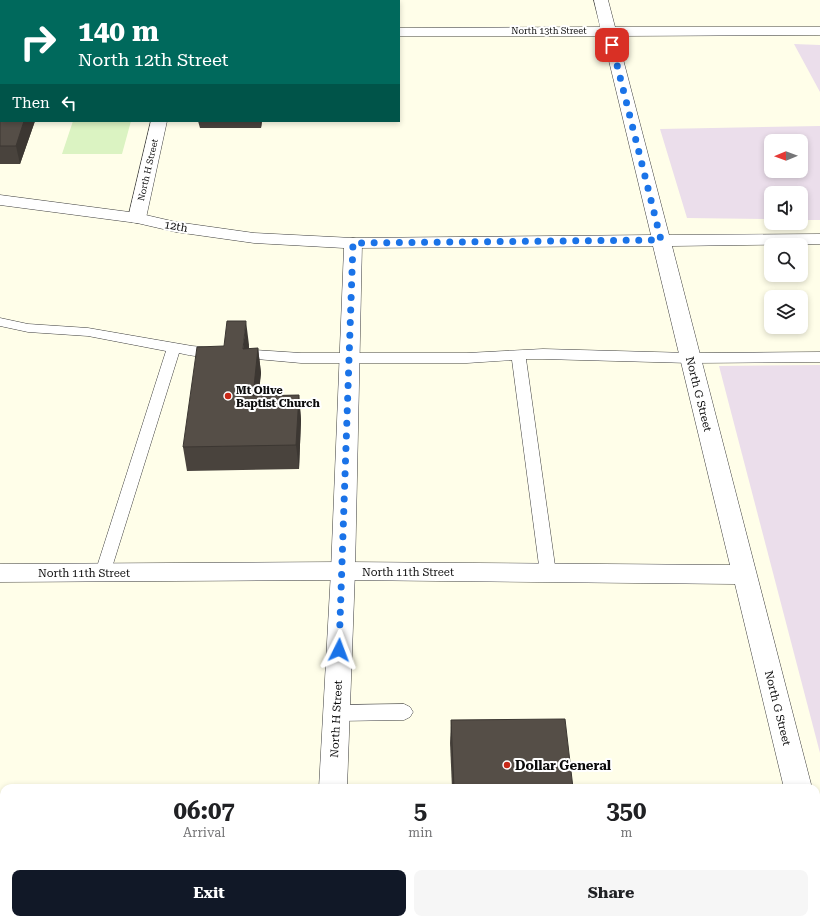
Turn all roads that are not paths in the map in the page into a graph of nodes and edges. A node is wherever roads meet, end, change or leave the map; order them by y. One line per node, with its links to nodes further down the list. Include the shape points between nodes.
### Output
1 (600, 0): 2 (street, North G Street)
2 (608, 30): 3 (street, North 13th Street); 4 (street, North 13th Street); 9 (street, North G Street)
3 (820, 30)
4 (400, 32)
5 (159, 122): 7 (street, North H Street)
6 (0, 200): 7 (street, 12th)
7 (137, 218): 10 (street, 12th, via 176,227 254,238)
8 (820, 239): 9 (street, 12th)
9 (661, 240): 10 (street, 12th); 16 (street, North G Street)
10 (353, 243): 14 (street, North H Street)
11 (0, 322): 12 (lane, via 28,328 88,332)
12 (174, 347): 14 (lane, via 192,351 301,358); 19 (lane)
13 (518, 355): 14 (lane, via 467,358); 16 (lane); 20 (lane)
14 (349, 357): 17 (street, North H Street)
15 (820, 357): 16 (lane)
16 (690, 358): 21 (street, North G Street)
17 (343, 572): 19 (street, North 11th Street); 20 (street, North 11th Street); 23 (street, North H Street)
18 (0, 573): 19 (street, North 11th Street)
19 (103, 573)
20 (548, 573): 21 (street, North 11th Street)
21 (745, 575): 25 (street, North G Street)
22 (404, 712): 23 (lane)
23 (336, 713): 24 (street, North H Street)
24 (333, 784)
25 (797, 784)

